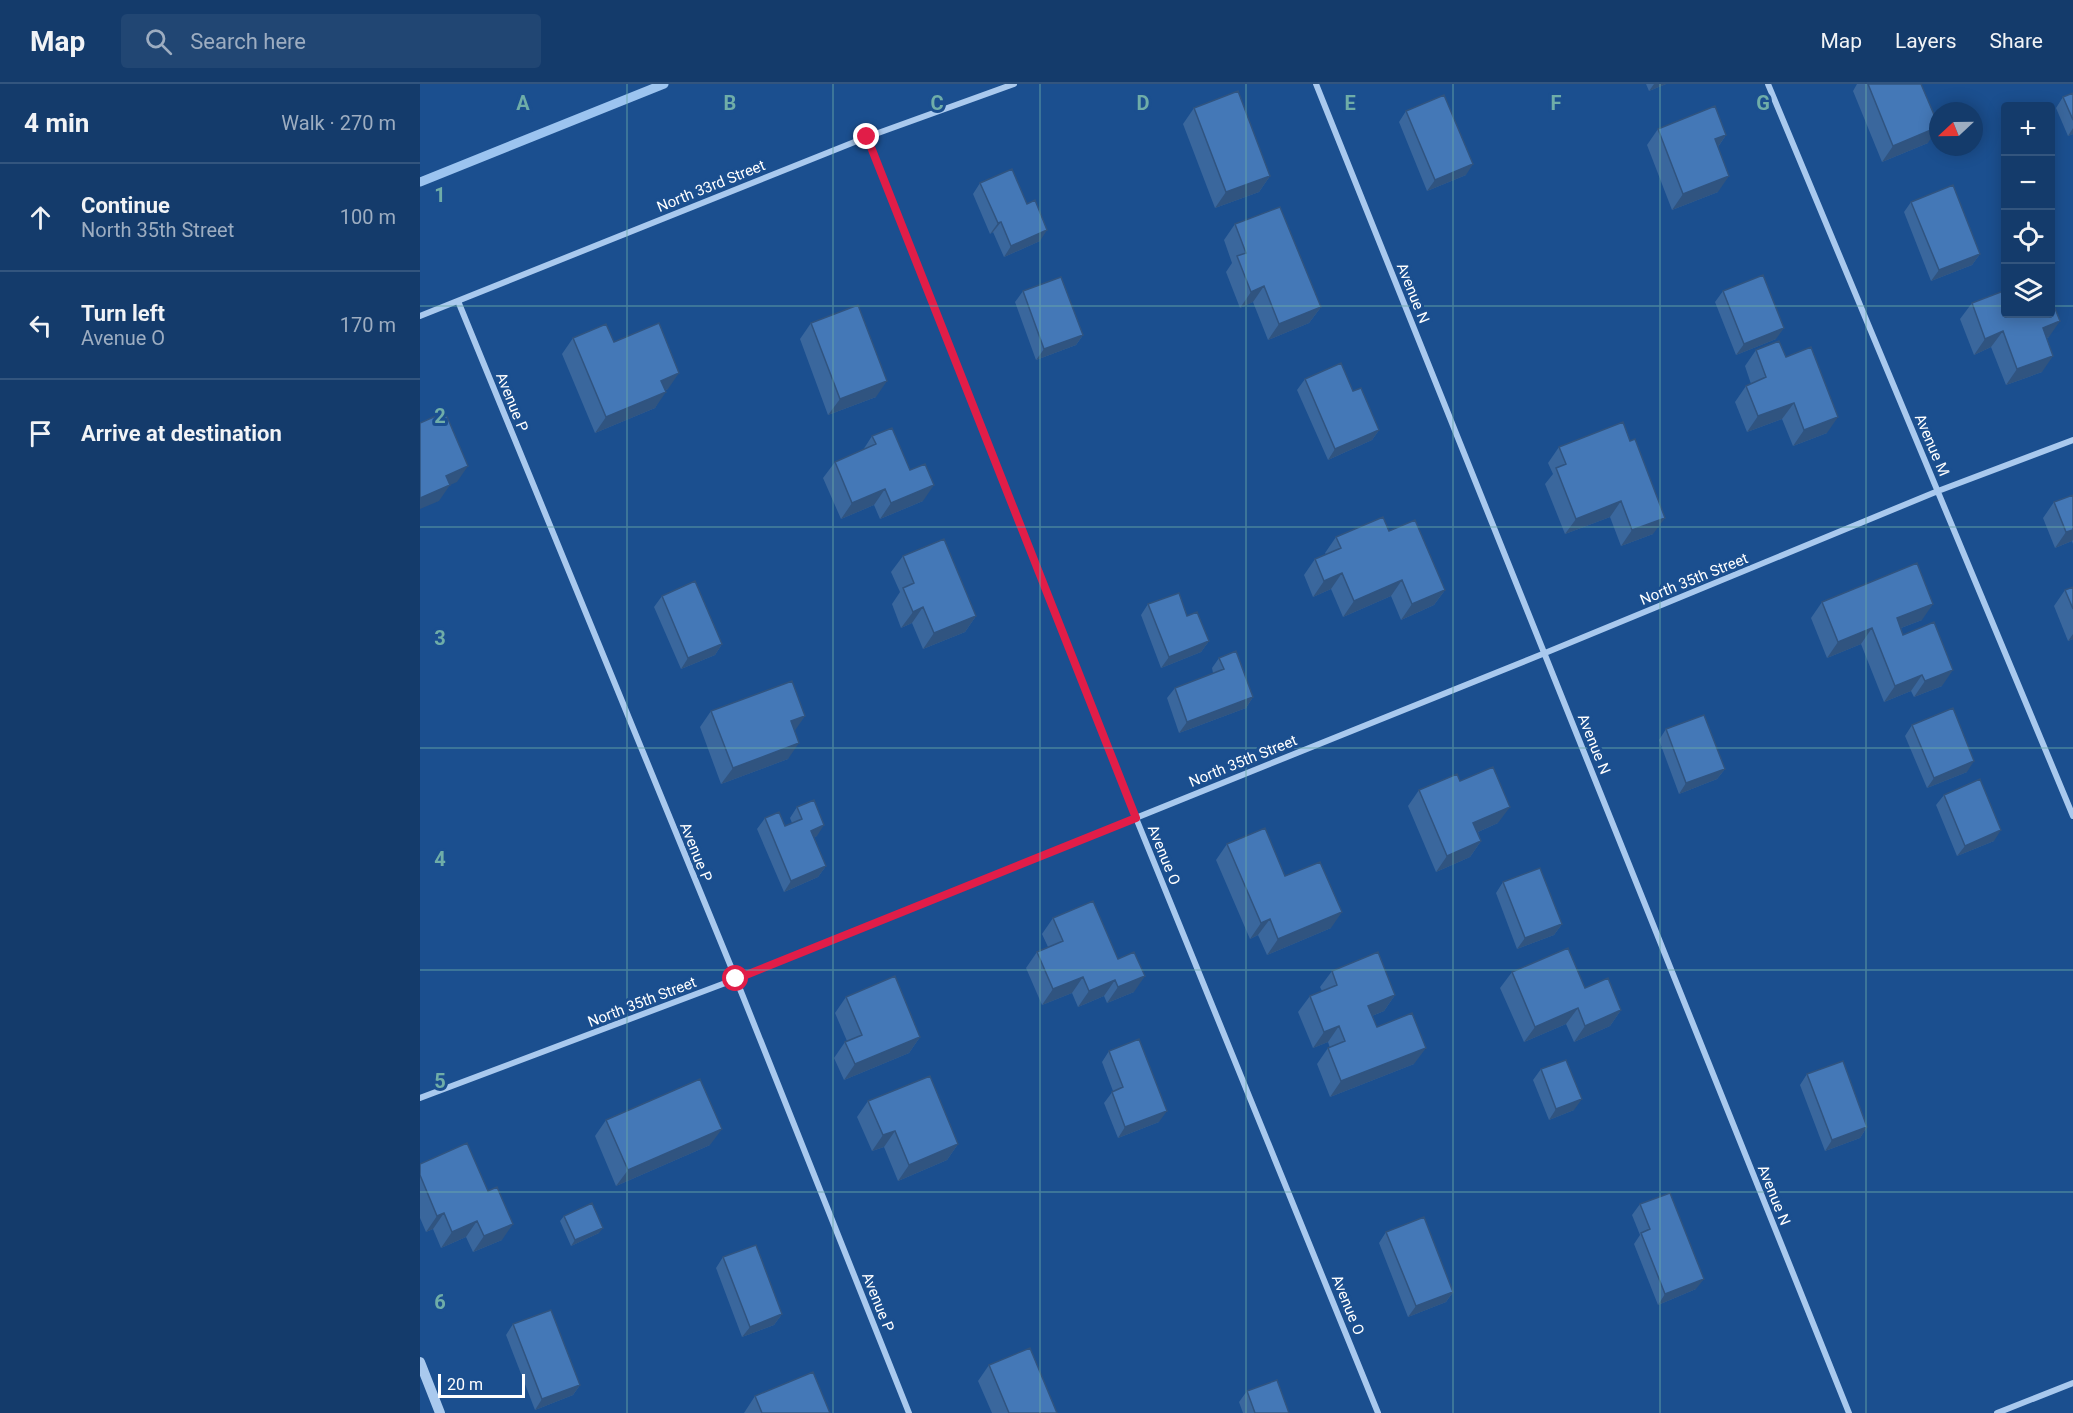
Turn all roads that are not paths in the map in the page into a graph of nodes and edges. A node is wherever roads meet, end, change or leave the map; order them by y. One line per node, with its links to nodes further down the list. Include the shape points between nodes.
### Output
1 (1014, 84): 4 (street, North 33rd Street)
2 (1316, 84): 9 (street, Avenue N)
3 (1768, 84): 8 (street, Avenue M)
4 (867, 137): 5 (street, North 33rd Street); 11 (street, Avenue O)
5 (458, 301): 6 (street, North 33rd Street); 12 (street, Avenue P)
6 (420, 316)
7 (2073, 440): 8 (street, North 35th Street)
8 (1938, 491): 9 (street, North 35th Street); 10 (street, Avenue M)
9 (1545, 653): 11 (street, North 35th Street); 19 (street, Avenue N)
10 (2073, 816)
11 (1136, 818): 12 (street, North 35th Street); 18 (street, Avenue O)
12 (736, 979): 13 (street, North 35th Street); 17 (street, Avenue P)
13 (420, 1098)
14 (420, 1362): 16 (street)
15 (2073, 1383): 20 (street)
16 (440, 1413)
17 (909, 1413)
18 (1378, 1413)
19 (1849, 1413)
20 (1997, 1413)

